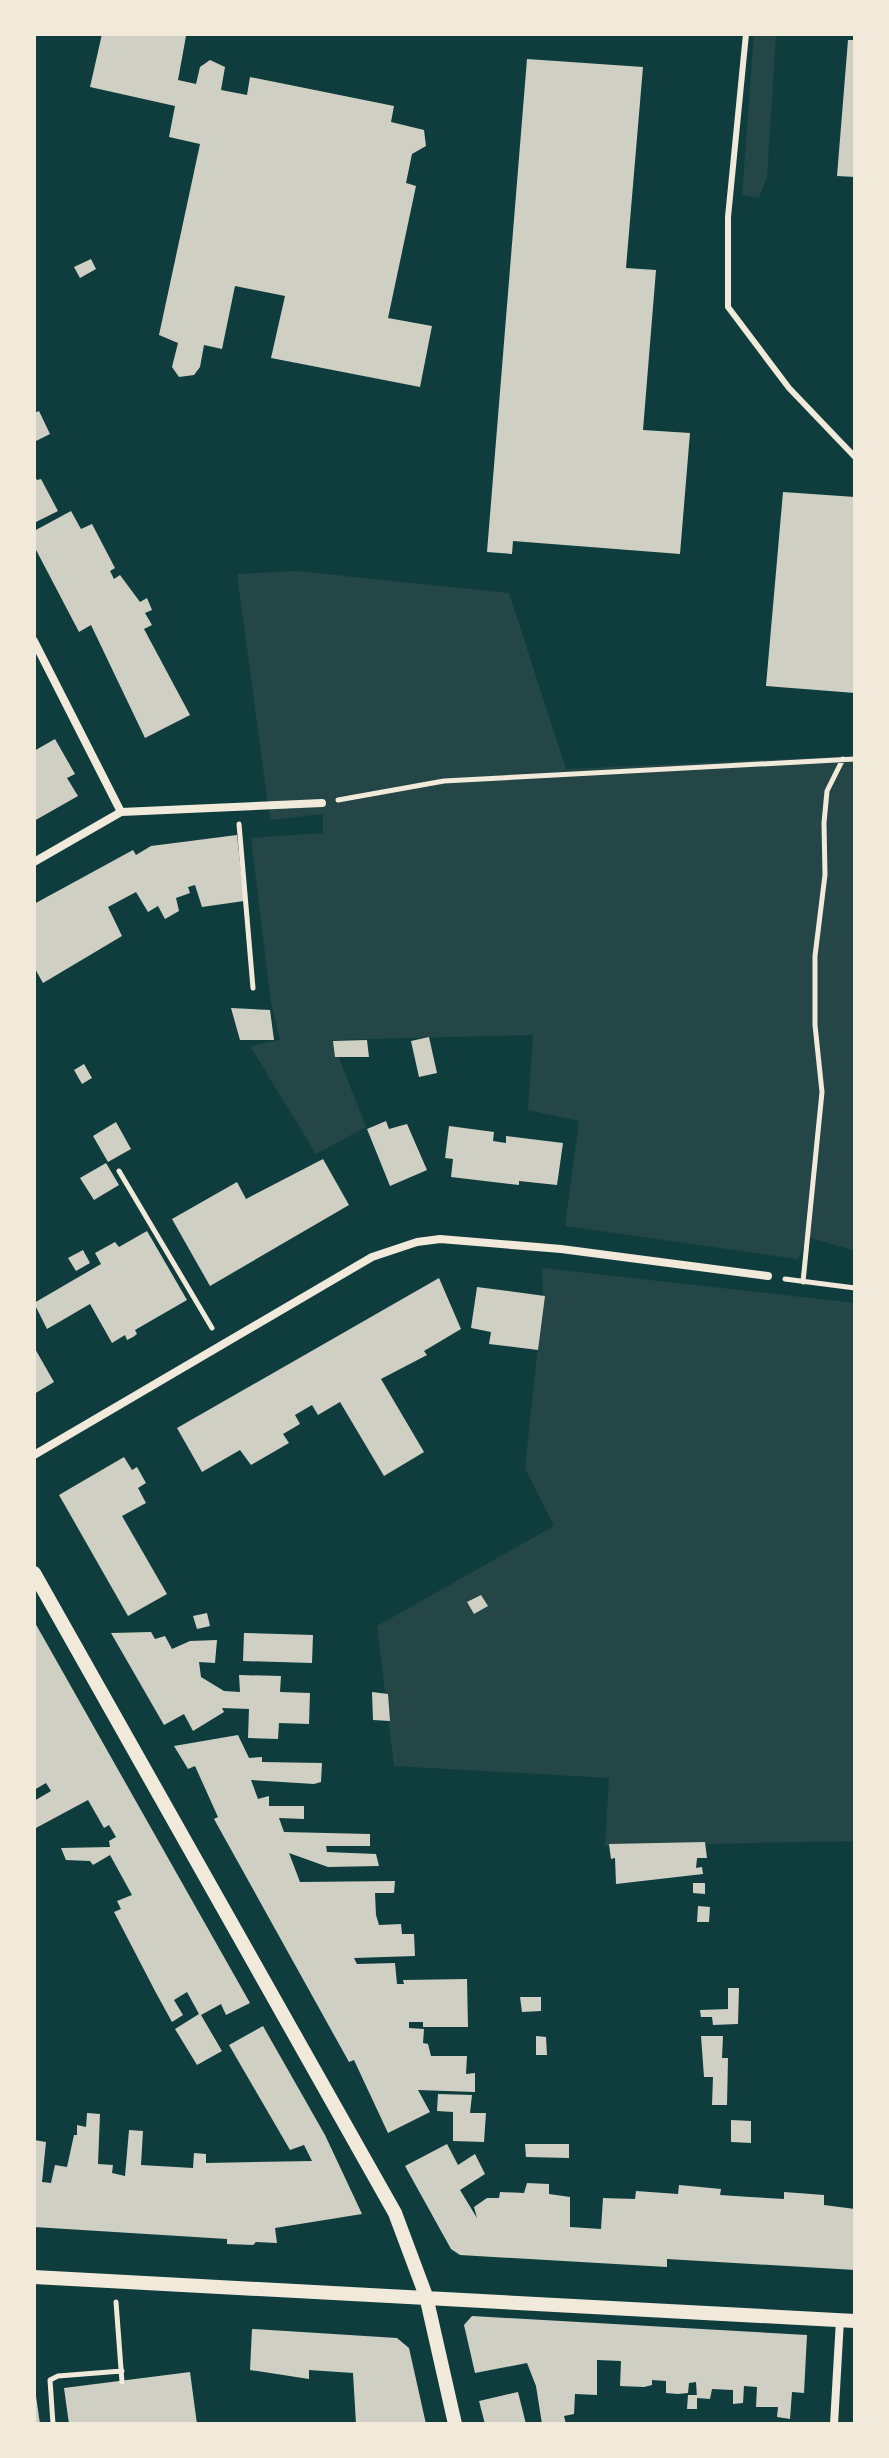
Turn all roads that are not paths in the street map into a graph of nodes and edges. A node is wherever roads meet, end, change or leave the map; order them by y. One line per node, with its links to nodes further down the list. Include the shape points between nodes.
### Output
1 (747, 35): 2 (lane, via 728,217 728,307 789,388)
2 (855, 457)
3 (34, 641): 5 (street)
4 (322, 803): 5 (street)
5 (121, 812): 6 (street)
6 (34, 862)
7 (768, 1276): 8 (street, via 561,1249 440,1239 417,1242 372,1257)
8 (34, 1455)
9 (34, 1573): 11 (street, via 395,2213)
10 (34, 2277): 11 (street)
11 (426, 2296): 12 (street); 13 (street)
12 (847, 2320): 14 (street)
13 (455, 2424)
14 (834, 2424)

